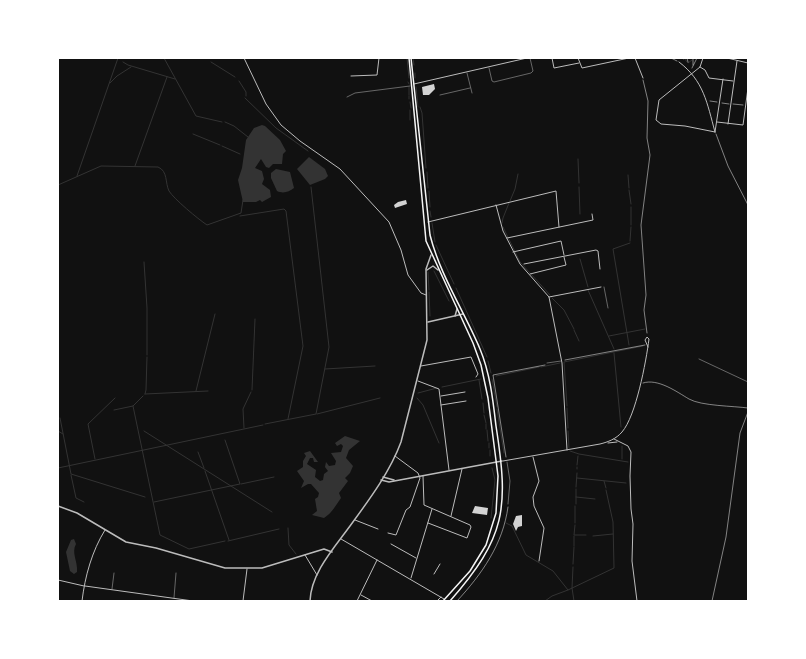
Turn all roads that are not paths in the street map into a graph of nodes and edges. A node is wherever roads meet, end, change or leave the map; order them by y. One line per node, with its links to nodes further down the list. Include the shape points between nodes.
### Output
1 (244, 58): 48 (street, via 266,104 281,125 346,174 389,222 408,275 422,294)
2 (379, 58): 20 (street, via 378,74 375,76)
3 (410, 58): 24 (main road)
4 (527, 58): 16 (street)
5 (530, 58): 16 (lane, via 533,71 531,73 494,82)
6 (552, 58): 14 (street, via 554,68)
7 (578, 58): 14 (street)
8 (629, 58): 14 (street, via 582,68)
9 (635, 58): 21 (street)
10 (703, 58): 17 (street)
11 (726, 58): 12 (street)
12 (736, 60): 15 (street); 23 (street)
13 (679, 62): 19 (street)
14 (579, 63)
15 (748, 64)
16 (488, 66): 18 (street)
17 (700, 67): 19 (street); 22 (street, via 709,78)
18 (467, 72): 24 (street); 25 (lane)
19 (692, 73): 32 (street, via 704,92); 32 (street, via 658,100 657,122)
20 (351, 76)
21 (643, 78)
22 (723, 79): 23 (street); 30 (street)
23 (734, 81): 31 (street)
24 (412, 85): 29 (lane, via 355,93); 35 (main road); 39 (main road, via 424,227)
25 (470, 88): 27 (lane); 28 (lane)
26 (748, 88): 31 (street, via 743,125)
27 (472, 93)
28 (440, 95)
29 (347, 97)
30 (717, 122): 31 (street); 32 (street)
31 (728, 124)
32 (715, 132)
33 (496, 205): 35 (street); 36 (street, via 556,191); 37 (street)
34 (592, 214): 36 (street, via 593,220)
35 (428, 222): 52 (main road, via 436,254)
36 (559, 227): 37 (street)
37 (507, 238): 38 (street)
38 (514, 251): 40 (street, via 561,241); 45 (street, via 522,266)
39 (431, 255): 43 (main road); 44 (street)
40 (564, 255): 41 (street); 42 (street, via 595,250 598,252); 45 (street, via 566,265)
41 (524, 264)
42 (600, 269)
43 (438, 270): 44 (street, via 431,266); 51 (main road)
44 (426, 272): 48 (street)
45 (530, 273): 49 (street)
46 (601, 286): 49 (street)
47 (604, 287): 50 (lane)
48 (427, 295): 55 (street)
49 (549, 297): 58 (street)
50 (608, 308)
51 (457, 309): 53 (main road); 54 (street)
52 (464, 314): 53 (street); 76 (main road, via 487,370)
53 (460, 315): 54 (street); 75 (main road, via 483,374)
54 (453, 317): 55 (street)
55 (428, 322): 60 (street)
56 (648, 347): 56 (street, via 645,340 647,337 649,339); 68 (street, via 629,422)
57 (699, 359): 63 (lane)
58 (562, 360): 59 (lane); 71 (street)
59 (548, 363)
60 (421, 366): 61 (street, via 468,357 473,358 478,374); 62 (street)
61 (476, 377)
62 (417, 381): 65 (street, via 438,388); 72 (street)
63 (748, 382)
64 (464, 392): 65 (street)
65 (440, 396): 67 (street)
66 (466, 400): 67 (street)
67 (441, 405): 78 (street)
68 (614, 439): 69 (street); 70 (street)
69 (618, 442): 70 (street); 123 (street, via 628,446 631,452 634,528 632,561)
70 (606, 443): 71 (street)
71 (567, 450): 73 (street)
72 (395, 456): 80 (street); 81 (street)
73 (532, 456): 74 (street); 99 (street, via 539,481 533,497 534,506 544,528)
74 (507, 461): 76 (street); 84 (lane, via 510,486)
75 (497, 462): 76 (street); 77 (street); 113 (main road, via 498,501 491,532 476,562)
76 (502, 462): 122 (main road, via 502,508 494,538 481,563)
77 (462, 468): 78 (street); 87 (street)
78 (449, 471): 79 (street)
79 (423, 475): 80 (street); 86 (street, via 423,503)
80 (420, 476): 83 (street); 92 (street, via 410,507 406,510 396,535)
81 (382, 477): 82 (street); 83 (street)
82 (381, 480): 83 (street); 88 (street)
83 (396, 480)
84 (508, 504)
85 (58, 506): 91 (street, via 77,513)
86 (433, 508): 87 (street); 89 (street)
87 (451, 516): 89 (street, via 471,526 468,538)
88 (355, 520): 90 (street); 93 (street)
89 (428, 523): 97 (street)
90 (378, 529)
91 (105, 530): 101 (street, via 131,543 225,568); 108 (street, via 96,545)
92 (388, 533)
93 (341, 539): 95 (street); 98 (street)
94 (391, 544): 97 (street)
95 (332, 552): 96 (street, via 326,549); 105 (street)
96 (305, 555): 101 (street, via 270,566); 105 (street)
97 (417, 559): 106 (street)
98 (378, 560): 106 (street); 110 (street)
99 (539, 561)
100 (440, 564): 104 (street)
101 (247, 568): 117 (street)
102 (114, 573): 109 (lane)
103 (176, 573): 112 (lane)
104 (434, 574)
105 (317, 575): 118 (street, via 311,588)
106 (411, 579): 111 (street)
107 (58, 580): 108 (street)
108 (85, 586): 109 (street); 114 (street)
109 (112, 590): 112 (street)
110 (361, 595): 119 (street); 120 (street)
111 (441, 596): 113 (street); 121 (street)
112 (174, 598): 115 (street); 116 (street)
113 (444, 600)
114 (82, 601)
115 (173, 601)
116 (193, 601)
117 (243, 601)
118 (310, 601)
119 (357, 601)
120 (372, 601)
121 (437, 601)
122 (451, 601)
123 (637, 601)

